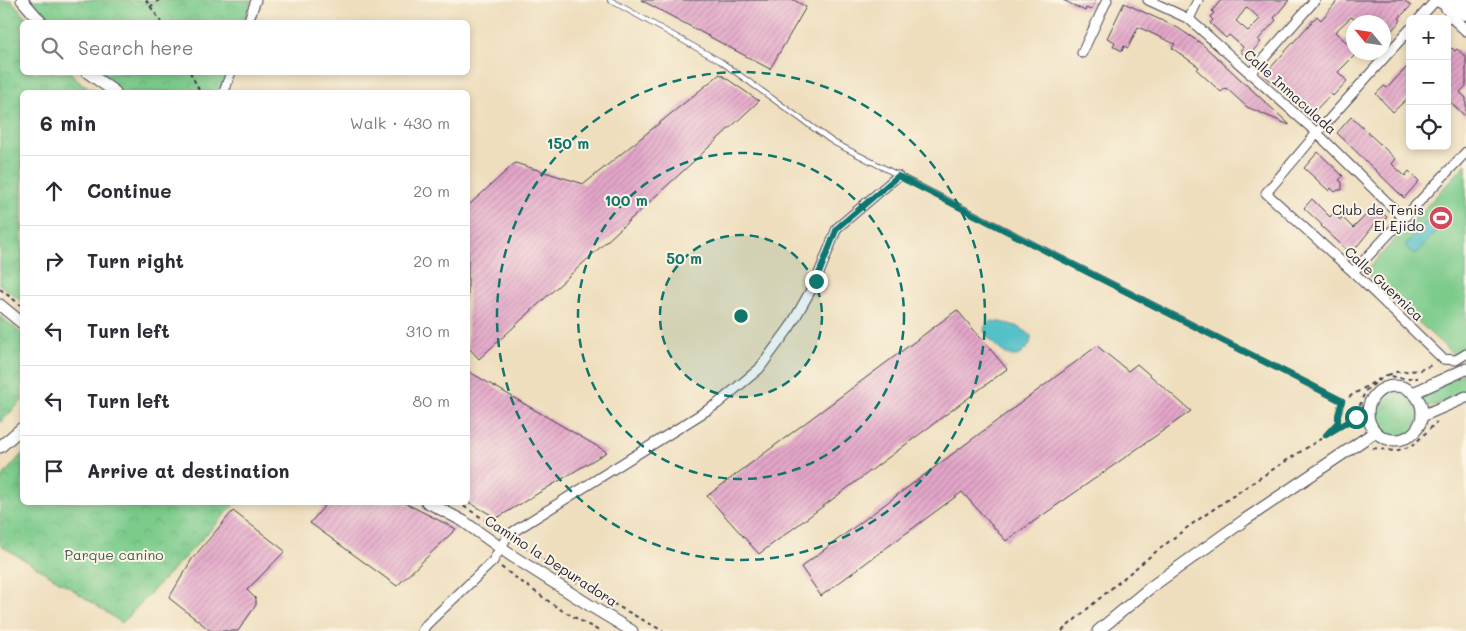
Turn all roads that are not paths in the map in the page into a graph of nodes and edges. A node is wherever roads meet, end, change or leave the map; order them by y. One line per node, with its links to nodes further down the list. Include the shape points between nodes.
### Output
1 (22, 0): 13 (street)
2 (256, 0): 14 (street)
3 (610, 0): 25 (lane, via 720,61 833,142)
4 (1107, 0): 17 (street)
5 (1148, 0): 12 (street, Calle Inmaculada)
6 (1315, 0): 18 (street)
7 (1465, 0): 9 (main road, via 1457,4)
8 (1198, 1): 12 (street)
9 (1442, 2): 10 (main road); 11 (street); 15 (street)
10 (1466, 13)
11 (1424, 15)
12 (1189, 19): 18 (street, Calle Inmaculada)
13 (39, 20)
14 (249, 20)
15 (1466, 30)
16 (1406, 33): 23 (street)
17 (1082, 53)
18 (1250, 74): 23 (street, Calle Inmaculada)
19 (91, 75): 21 (street)
20 (230, 75): 22 (street)
21 (112, 90)
22 (225, 90)
23 (1317, 133): 26 (street, Calle Inmaculada); 27 (street, Calle Guernica, via 1266,193)
24 (1466, 152): 26 (street)
25 (898, 176): 34 (lane); 40 (street, via 837,228 816,281 794,320 759,369 717,404 508,535)
26 (1403, 218): 27 (street)
27 (1353, 272): 30 (street, Calle Guernica, via 1443,359 1456,360)
28 (0, 305): 29 (street)
29 (20, 321)
30 (1466, 354)
31 (1466, 369): 32 (street)
32 (1413, 393): 35 (street, via 1422,407); 37 (street, via 1405,388 1387,387 1372,398 1368,416)
33 (1466, 397): 35 (street)
34 (1342, 401)
35 (1422, 416): 37 (street, via 1420,425 1408,438 1391,441)
36 (20, 430): 38 (street)
37 (1375, 432): 43 (street, via 1151,587)
38 (0, 448)
39 (433, 505): 40 (street, Camino la Depuradora, via 463,521)
40 (501, 548): 41 (street, via 493,561); 42 (street, Camino la Depuradora)
41 (422, 631)
42 (632, 631)
43 (1098, 631)

